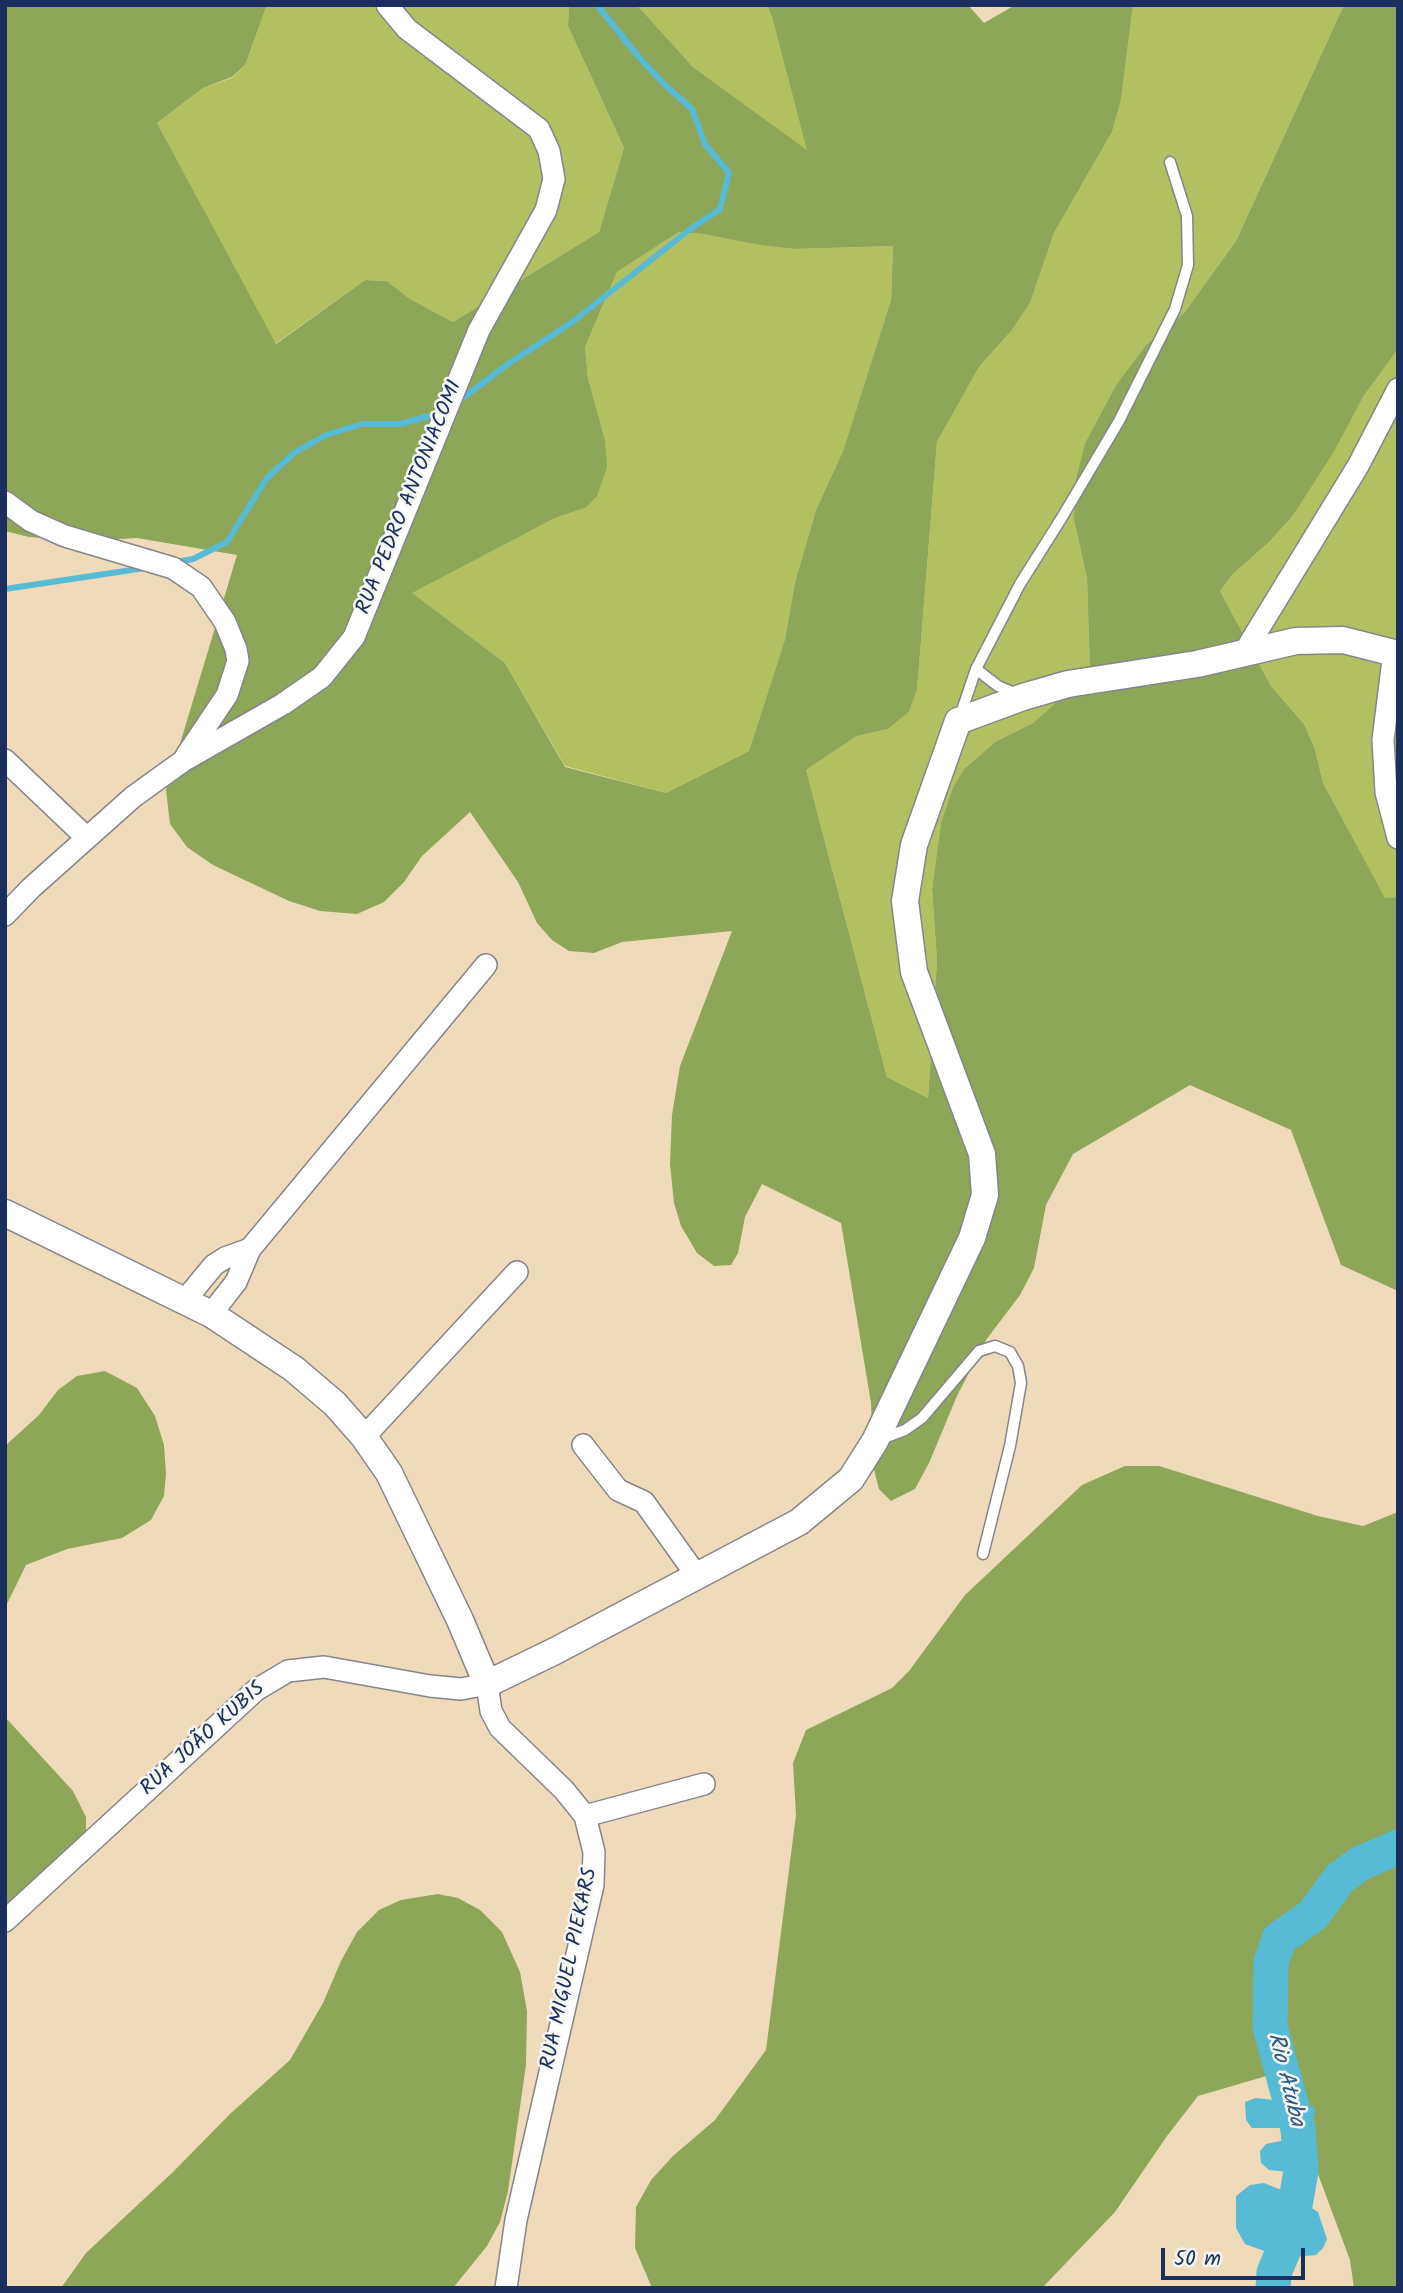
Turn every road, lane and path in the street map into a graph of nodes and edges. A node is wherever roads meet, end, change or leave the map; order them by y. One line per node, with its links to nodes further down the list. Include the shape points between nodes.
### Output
1 (387, 5): 11 (street, RUA PEDRO ANTONIACOMI, via 407,29 539,129 550,151 554,179 546,210 479,330 354,637 322,677)
2 (1170, 162): 7 (lane, via 1187,216 1188,265 1175,309 1119,421 1020,584)
3 (1398, 389): 5 (street, via 1358,466)
4 (5, 502): 11 (street, via 31,522 65,536 173,568 201,587 213,604 225,622 238,661 227,695)
5 (1245, 651): 6 (street, via 1296,641 1343,640); 8 (street)
6 (1396, 653): 13 (street, via 1383,740 1386,792)
7 (976, 669): 8 (lane); 9 (lane)
8 (1023, 697): 9 (street)
9 (958, 722): 22 (street, via 914,845 905,901 914,972 982,1154 985,1195 972,1238)
10 (5, 760): 12 (street)
11 (183, 761): 12 (street, RUA PEDRO ANTONIACOMI)
12 (87, 838): 14 (street, RUA PEDRO ANTONIACOMI)
13 (1398, 838)
14 (5, 915)
15 (486, 965): 17 (street)
16 (5, 1213): 19 (street)
17 (250, 1249): 19 (street, via 214,1265); 20 (street, via 236,1282)
18 (517, 1272): 21 (street)
19 (185, 1300): 20 (street)
20 (211, 1314): 21 (street, via 294,1369)
21 (364, 1437): 26 (street, via 389,1473)
22 (875, 1441): 24 (lane, via 922,1418 979,1351 995,1346 1010,1352 1021,1383); 25 (street, via 851,1479 825,1503 799,1522)
23 (583, 1445): 25 (street, via 618,1490 644,1502)
24 (983, 1554)
25 (697, 1576): 26 (street)
26 (487, 1684): 28 (street, RUA MIGUEL PIEKARS, via 491,1711 500,1728); 29 (street, RUA JOÃO KUBIS, via 461,1689 324,1667 288,1671 256,1690)
27 (704, 1784): 28 (street)
28 (584, 1816): 30 (street, RUA MIGUEL PIEKARS, via 594,1852 593,1885 516,2220)
29 (5, 1921)
30 (506, 2288)

